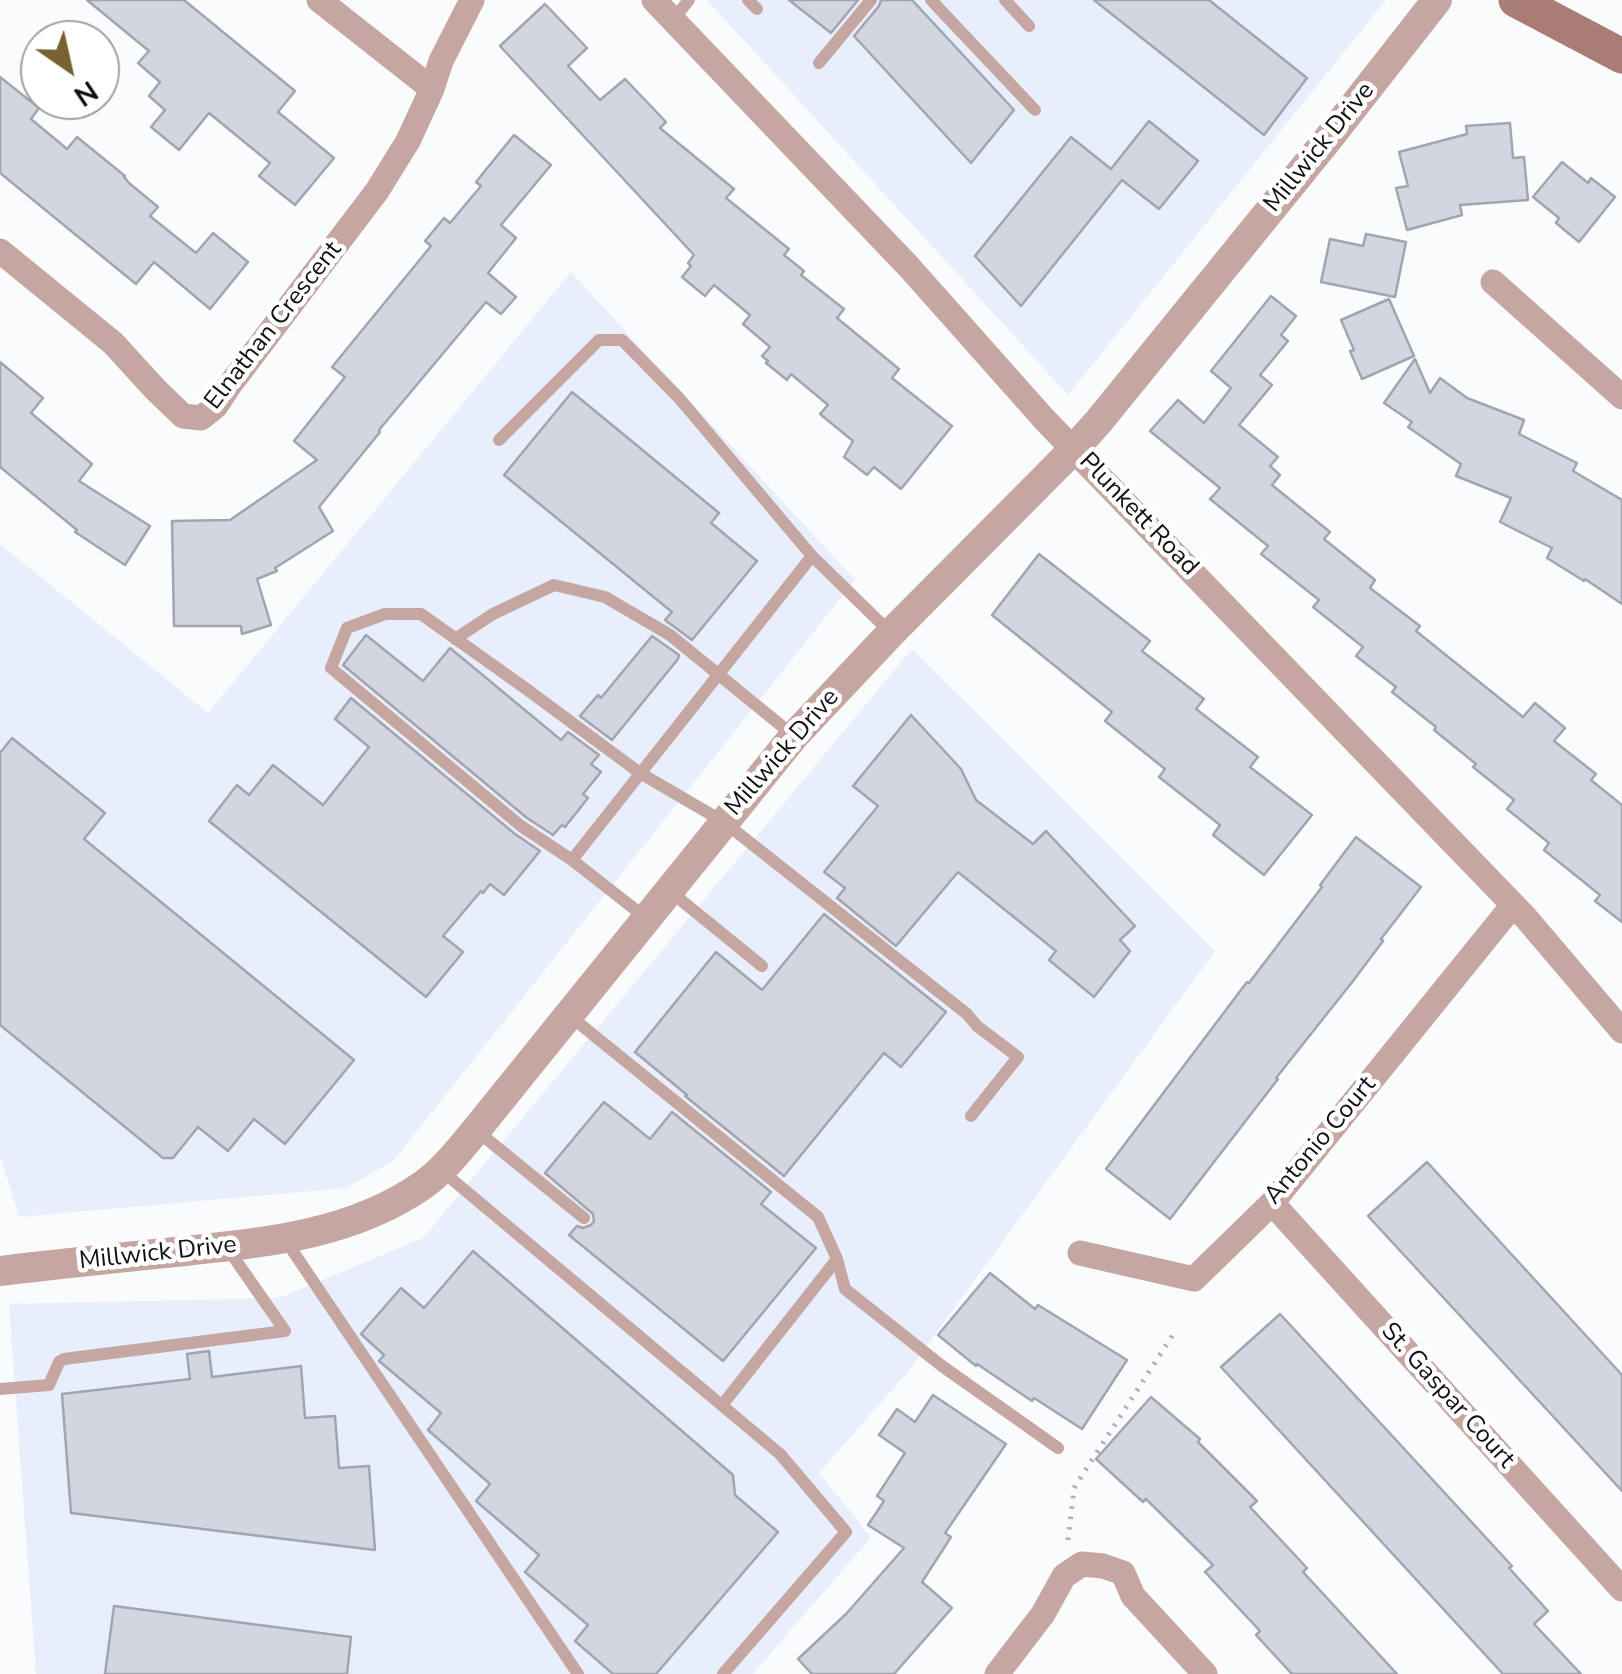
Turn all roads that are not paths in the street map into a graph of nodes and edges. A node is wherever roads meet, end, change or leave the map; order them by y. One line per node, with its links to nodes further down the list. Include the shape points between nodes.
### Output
1 (319, 0): 13 (street)
2 (472, 0): 13 (street, Elnathan Crescent)
3 (654, 0): 9 (street, Plunkett Road)
4 (871, 0): 12 (lane)
5 (930, 0): 14 (lane)
6 (1006, 0): 10 (lane)
7 (1437, 0): 19 (street, Millwick Drive)
8 (1516, 0): 11 (main road)
9 (681, 10): 19 (street, Plunkett Road)
10 (1029, 26)
11 (1622, 56)
12 (819, 64)
13 (432, 89): 15 (street, Elnathan Crescent, via 378,191 201,418 183,416 113,342)
14 (1035, 110)
15 (0, 251)
16 (1493, 282): 17 (street)
17 (1622, 397)
18 (499, 440): 20 (lane, via 599,340 622,340)
19 (1074, 449): 21 (street, Millwick Drive); 29 (street, Plunkett Road)
20 (812, 556): 21 (lane); 23 (lane)
21 (891, 633): 24 (street, Millwick Drive)
22 (455, 638): 23 (lane, via 554,585 604,596 670,635); 25 (lane); 27 (lane, via 421,614 384,614 348,628 331,668 521,826)
23 (718, 674): 24 (lane); 25 (lane)
24 (794, 736): 26 (street, Millwick Drive)
25 (640, 773): 26 (lane); 27 (lane)
26 (724, 822): 28 (street, Millwick Drive); 34 (lane, via 1018,1057)
27 (572, 860): 30 (lane)
28 (669, 890): 30 (street, Millwick Drive); 31 (lane)
29 (1513, 905): 33 (street, Plunkett Road); 37 (street, Antonio Court)
30 (646, 919): 32 (street, Millwick Drive)
31 (762, 966)
32 (568, 1015): 35 (street, Millwick Drive); 42 (lane, via 818,1218)
33 (1622, 1031)
34 (972, 1116)
35 (476, 1130): 36 (street, Millwick Drive); 38 (lane)
36 (440, 1170): 39 (street, Millwick Drive, via 403,1198 352,1221); 45 (lane)
37 (1272, 1202): 41 (street, Antonio Court, via 1194,1278); 47 (street, St. Gaspar Court)
38 (584, 1218)
39 (284, 1238): 40 (street, Millwick Drive); 48 (lane)
40 (227, 1247): 43 (street, Millwick Drive); 44 (lane, via 286,1331 64,1359 48,1385)
41 (1080, 1253)
42 (837, 1258): 45 (lane); 46 (lane, via 845,1289)
43 (0, 1270)
44 (0, 1388)
45 (724, 1404): 49 (lane, via 780,1454 846,1532)
46 (1058, 1448)
47 (1622, 1589)
48 (578, 1674)
49 (724, 1674)
50 (997, 1674): 51 (street, via 1064,1576 1082,1564 1123,1572 1134,1596)
51 (1205, 1674)

